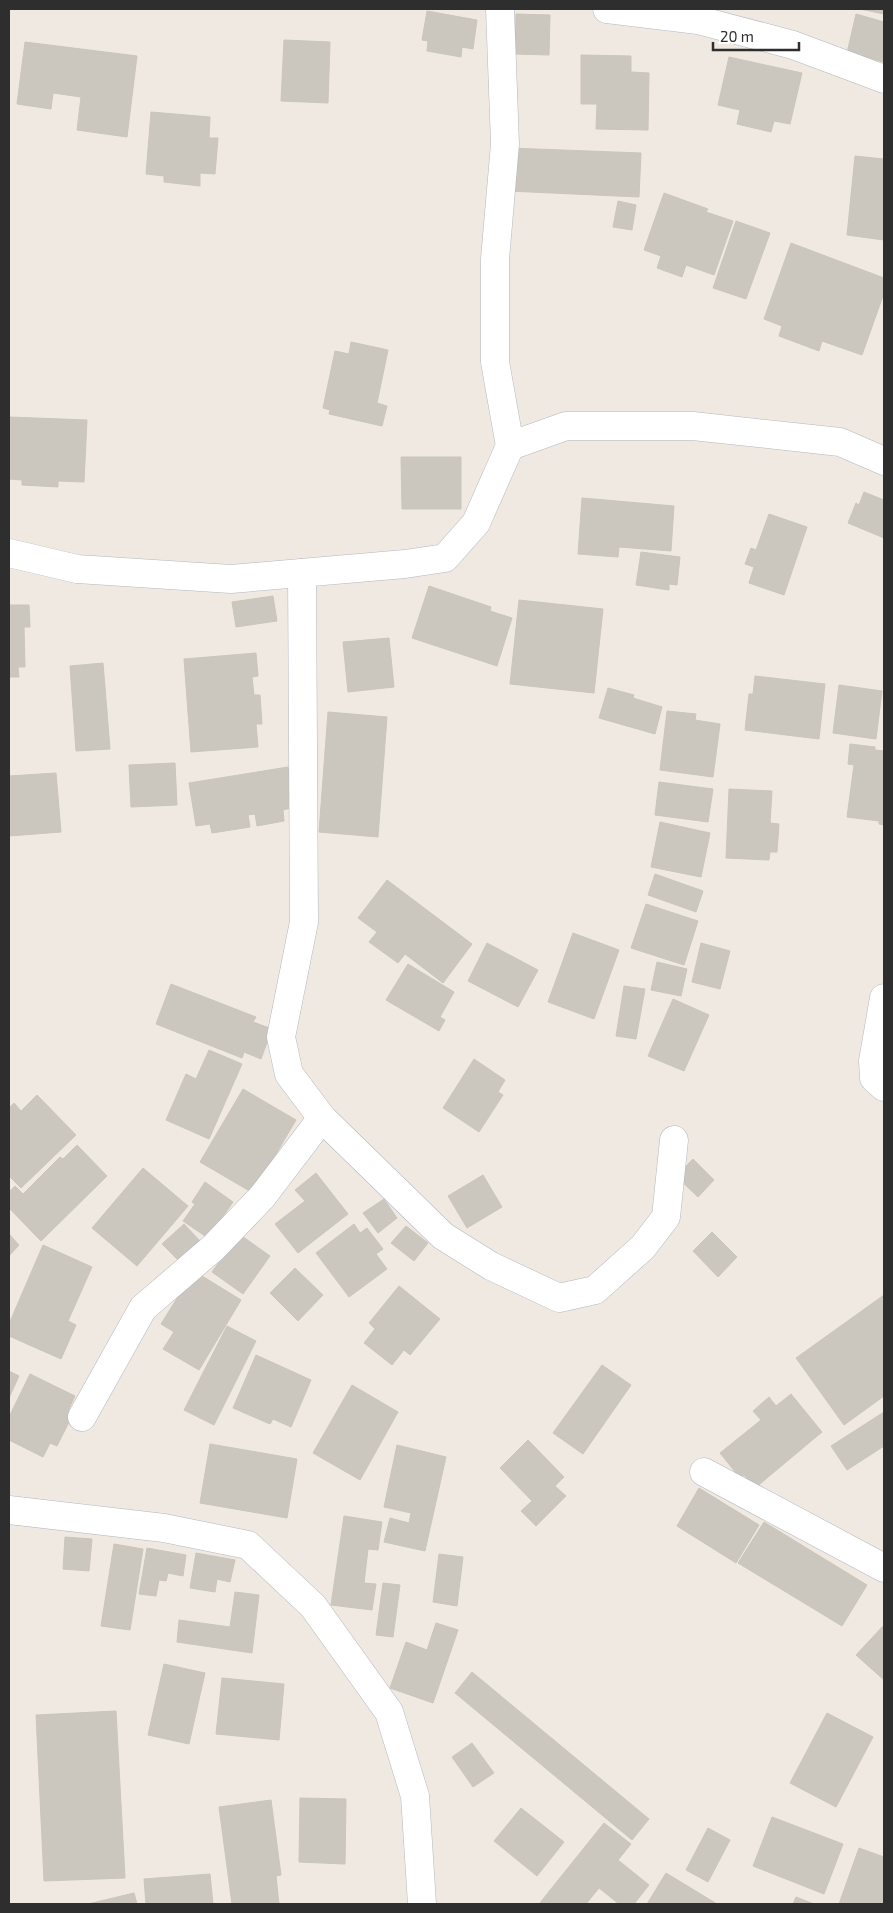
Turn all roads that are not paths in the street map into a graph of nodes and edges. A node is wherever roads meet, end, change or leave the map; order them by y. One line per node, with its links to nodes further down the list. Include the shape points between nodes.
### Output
1 (500, 9): 4 (street, via 505,144 495,259 495,362)
2 (607, 9): 3 (street, via 698,20 793,45)
3 (884, 79)
4 (510, 446): 5 (street, via 566,426 692,426 840,442); 7 (street, via 476,523 445,558)
5 (884, 461)
6 (9, 552): 7 (street, via 77,569 231,578)
7 (302, 573): 10 (street, via 304,922 281,1037 289,1074)
8 (884, 998): 9 (street, via 873,1062 874,1078)
9 (884, 1087)
10 (322, 1118): 11 (street, via 443,1236 491,1266 559,1298 595,1290 643,1246 666,1217); 12 (street, via 262,1198 212,1248 143,1308)
11 (674, 1140)
12 (82, 1418)
13 (704, 1472): 15 (street)
14 (9, 1510): 16 (street, via 164,1528 248,1545 314,1606 389,1712 416,1796)
15 (884, 1568)
16 (422, 1904)

